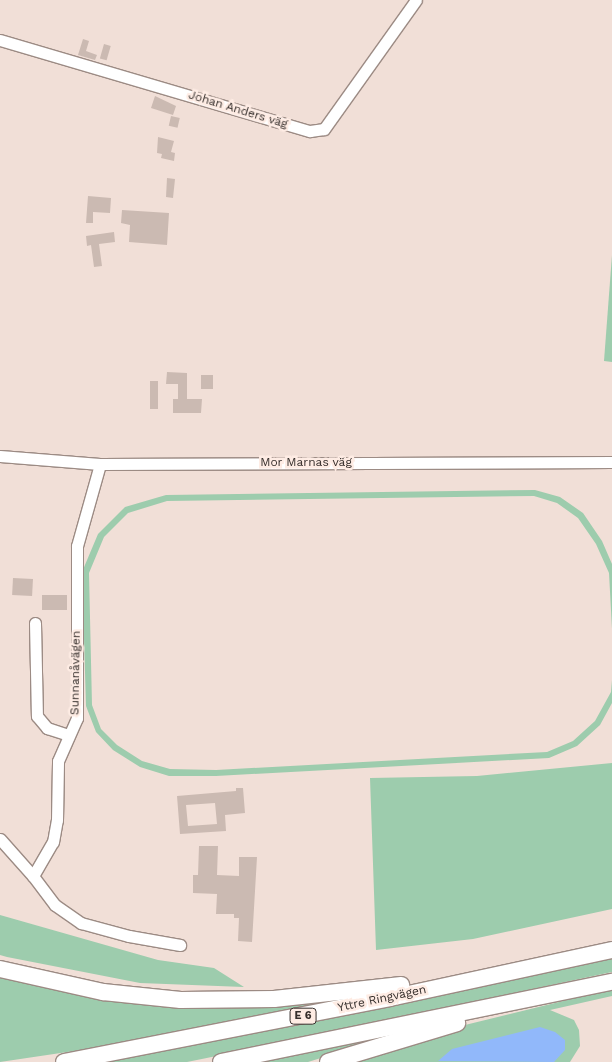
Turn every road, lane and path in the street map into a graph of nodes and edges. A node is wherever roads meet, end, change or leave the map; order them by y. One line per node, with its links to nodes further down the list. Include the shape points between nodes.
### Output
1 (416, 0): 2 (street, Johan Anders väg, via 324,129 310,131)
2 (0, 40)
3 (0, 456): 5 (street, Mor Marnas väg)
4 (612, 462): 5 (street, Mor Marnas väg)
5 (100, 464): 7 (street, Sunnanåvägen, via 77,546 78,699 77,718)
6 (35, 623): 7 (street, via 38,716 46,728)
7 (69, 735): 9 (street, Sunnanåvägen, via 58,761 57,820 53,842)
8 (0, 839): 9 (street)
9 (33, 876): 10 (street, via 55,905 81,923)
10 (180, 945)
11 (612, 950): 12 (highway, Yttre Ringvägen / E 6)
12 (540, 965): 13 (highway, via 356,991 224,1000 103,992); 15 (highway, Yttre Ringvägen / E 6)
13 (0, 969)
14 (612, 982): 16 (highway, E 6); 17 (highway)
15 (64, 1062)
16 (221, 1062)
17 (328, 1062)

